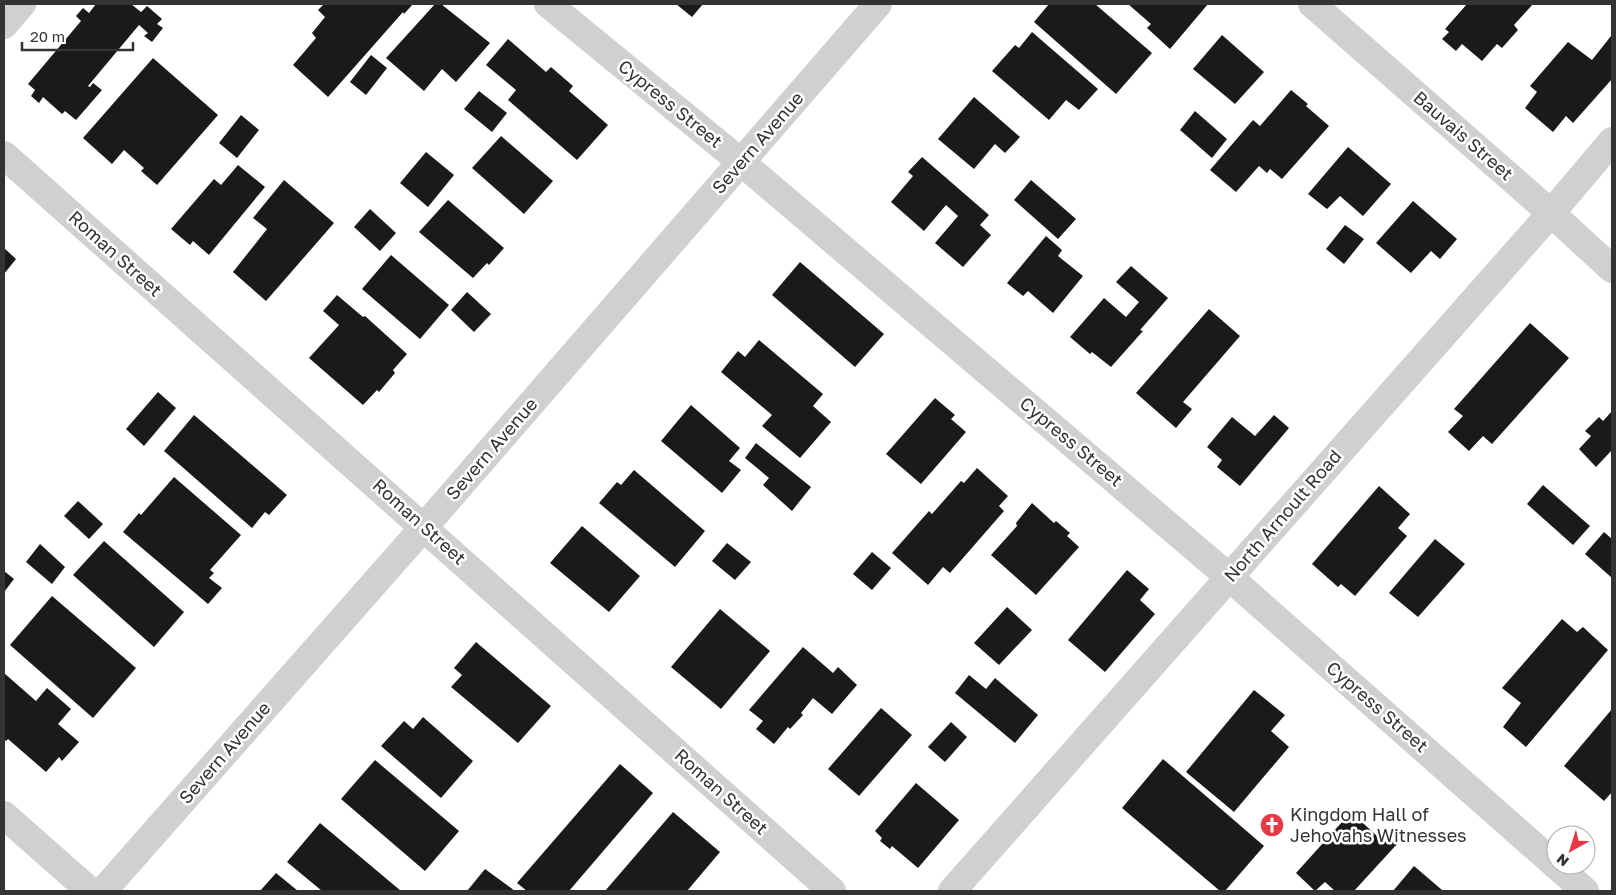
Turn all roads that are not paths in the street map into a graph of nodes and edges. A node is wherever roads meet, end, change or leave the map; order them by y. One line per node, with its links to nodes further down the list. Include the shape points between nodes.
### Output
1 (22, 4): 5 (street)
2 (548, 4): 8 (street, Cypress Street)
3 (878, 4): 8 (street, Severn Avenue)
4 (1312, 4): 9 (street, Bauvais Street)
5 (4, 25)
6 (1612, 141): 9 (street, North Arnoult Road)
7 (4, 155): 11 (street, Roman Street)
8 (741, 162): 11 (street, Severn Avenue); 12 (street, Cypress Street)
9 (1551, 213): 10 (street, Bauvais Street); 12 (street, North Arnoult Road)
10 (1612, 269)
11 (424, 527): 15 (street, Severn Avenue); 16 (street, Roman Street)
12 (1229, 577): 17 (street, North Arnoult Road); 18 (street, Cypress Street)
13 (4, 815): 14 (street)
14 (90, 891)
15 (104, 891)
16 (832, 891)
17 (952, 891)
18 (1585, 891)

